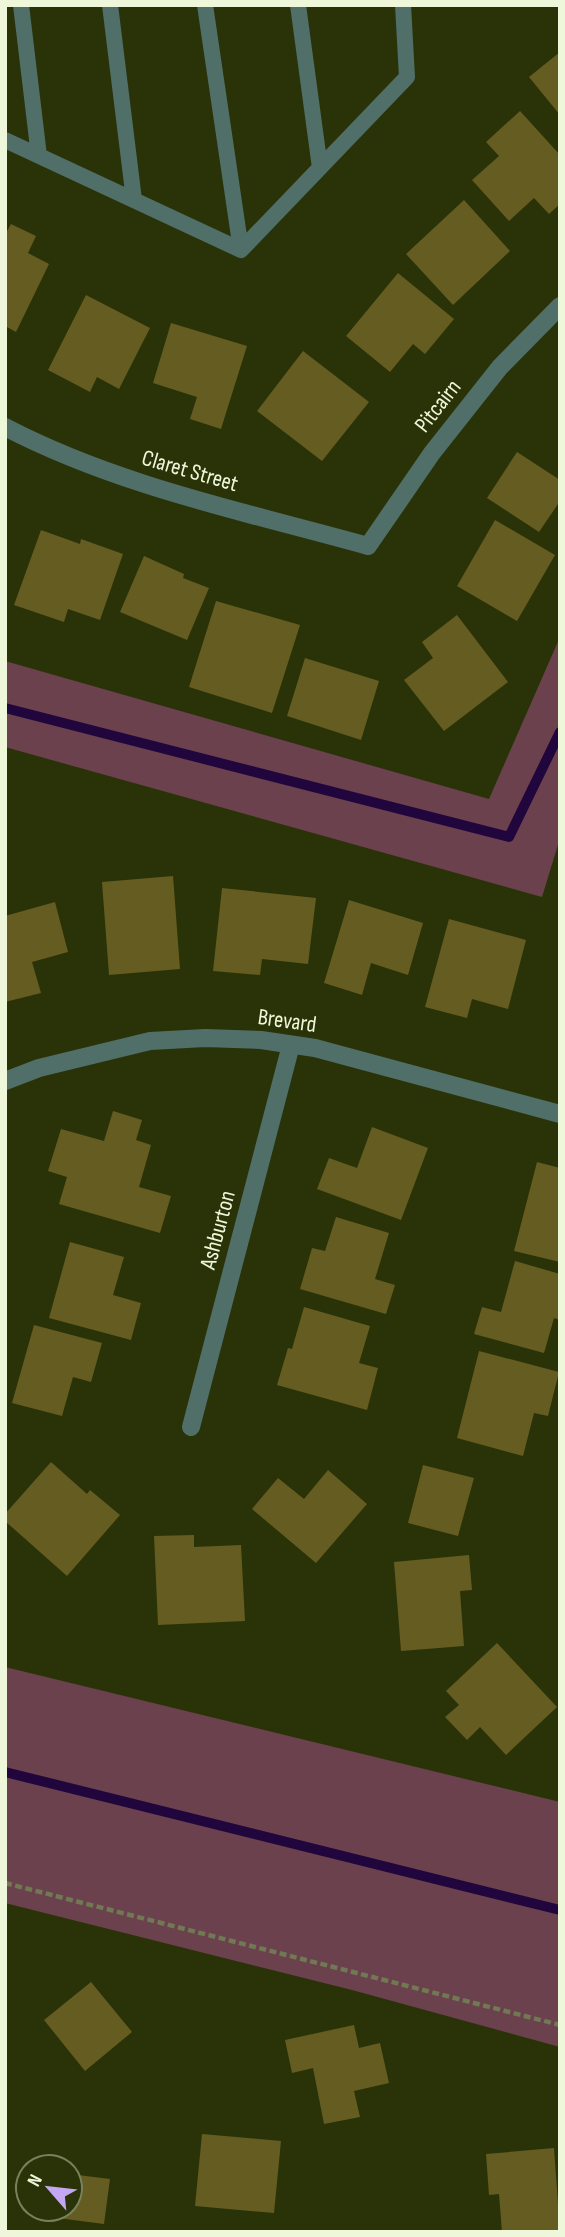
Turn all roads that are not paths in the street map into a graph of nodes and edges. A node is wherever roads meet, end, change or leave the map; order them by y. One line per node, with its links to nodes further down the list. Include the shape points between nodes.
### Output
1 (21, 5): 7 (lane)
2 (110, 5): 9 (lane)
3 (205, 5): 10 (lane)
4 (298, 5): 8 (lane)
5 (403, 5): 8 (lane, via 407,77)
6 (5, 140): 7 (lane)
7 (39, 156): 9 (lane)
8 (320, 168): 10 (lane)
9 (134, 200): 10 (lane)
10 (241, 250)
11 (560, 306): 13 (street, Pitcairn, via 500,367 432,453)
12 (5, 427): 13 (street, Claret Street, via 75,461 128,479)
13 (368, 546)
14 (291, 1045): 15 (street, Brevard, via 205,1038 149,1041); 16 (street, Brevard); 17 (street, Ashburton)
15 (5, 1081)
16 (560, 1114)
17 (191, 1427)

